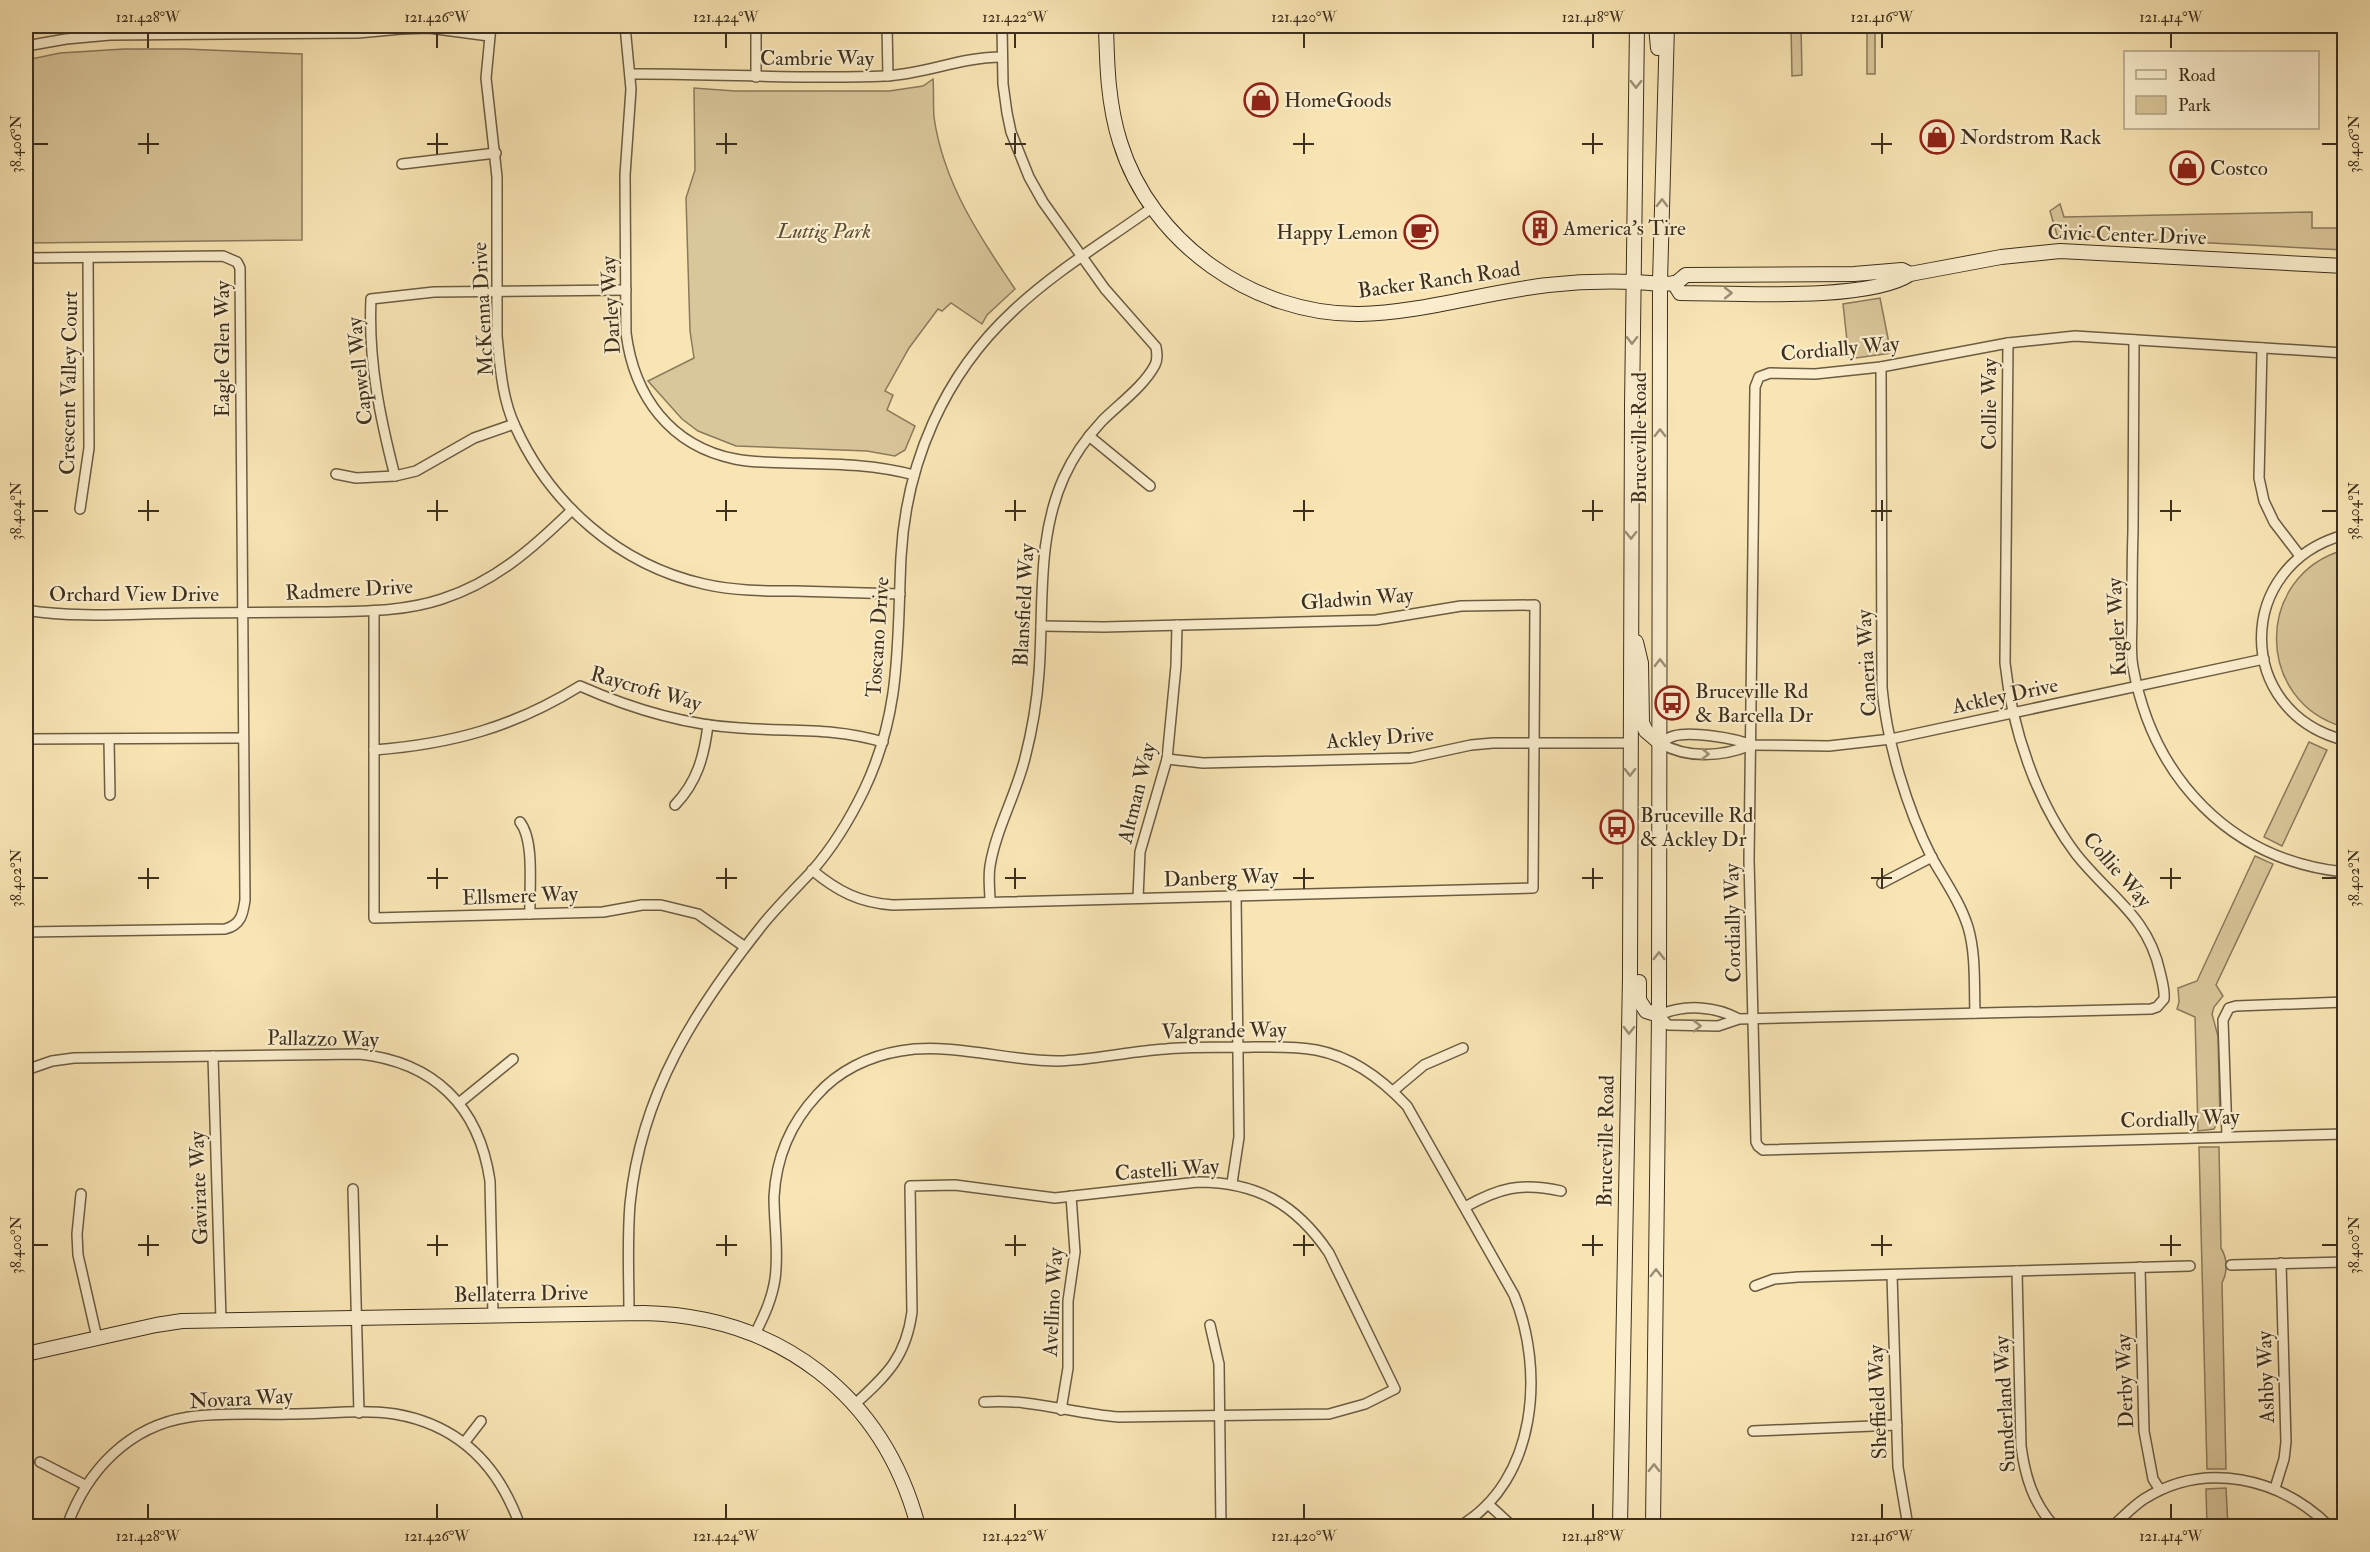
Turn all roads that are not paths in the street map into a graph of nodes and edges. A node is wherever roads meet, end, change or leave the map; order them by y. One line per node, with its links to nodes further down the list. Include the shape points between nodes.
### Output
1 (491, 26): 12 (street, McKenna Drive)
2 (625, 26): 15 (street, Darley Way)
3 (756, 26): 17 (street)
4 (887, 26): 16 (street)
5 (1002, 26): 14 (street)
6 (1106, 26): 21 (main road, Backer Ranch Road, via 1112,115 1132,172)
7 (1637, 26): 26 (main road, Bruceville Road, one-way to 26)
8 (1656, 26): 18 (main road, Bruceville Road, via 1657,99)
9 (1667, 26): 18 (main road, Bruceville Road)
10 (368, 29): 11 (street); 12 (street, via 429,28)
11 (250, 30): 13 (street, via 66,39)
12 (489, 36): 19 (street, McKenna Drive, via 487,88)
13 (26, 46)
14 (1002, 57): 16 (street, Cambrie Way, via 962,60); 22 (street, via 1007,113 1021,159 1043,202)
15 (630, 74): 17 (street, Cambrie Way); 28 (street, Darley Way)
16 (888, 76): 17 (street, Cambrie Way)
17 (756, 77)
18 (1664, 133): 27 (main road, Bruceville Road, one-way to 18)
19 (496, 153): 20 (street); 29 (street, McKenna Drive)
20 (402, 164)
21 (1153, 207): 22 (street, Toscano Drive); 26 (main road, Backer Ranch Road, via 1185,245 1216,270 1251,290 1307,309 1376,313 1548,285)
22 (1082, 257): 36 (street, Blansfield Way, via 1151,340 1158,356 1140,383); 38 (street, Toscano Drive, via 1015,309 976,351 932,422)
23 (26, 258): 24 (street, Eagle Glen Way)
24 (88, 258): 41 (street, Crescent Valley Court, via 89,448); 48 (street, Eagle Glen Way, via 223,256 237,262 240,268)
25 (2344, 266): 27 (main road, Civic Center Drive, via 2060,251 2001,257 1910,274 1902,270 1686,275)
26 (1633, 281): 27 (main road, Civic Center Drive); 49 (main road, Bruceville Road, one-way to 49)
27 (1667, 283): 63 (main road, Bruceville Road, one-way to 27)
28 (626, 290): 29 (street, Capwell Way); 38 (street, Darley Way, via 626,333 635,375 657,413 696,445 737,460 868,465)
29 (497, 291): 35 (street, McKenna Drive, via 500,365); 39 (street, Capwell Way, via 371,299 375,390)
30 (2134, 340): 31 (street, Cordially Way, via 2075,336); 32 (street, Cordially Way); 53 (street, Kugler Way, via 2132,658)
31 (2008, 343): 34 (street, Cordially Way); 54 (street, Collie Way, via 2006,663)
32 (2262, 348): 33 (street, Cordially Way); 44 (street, via 2259,478 2274,522)
33 (2344, 353)
34 (1881, 367): 58 (street, Caneria Way, via 1882,688); 65 (street, Cordially Way, via 1770,374 1756,381)
35 (514, 424): 39 (street, via 474,438 416,471); 42 (street, McKenna Drive, via 542,473)
36 (1089, 436): 40 (street); 51 (street, Blansfield Way, via 1065,475 1047,526)
37 (336, 474): 39 (street)
38 (914, 475): 45 (street, Toscano Drive, via 903,537)
39 (395, 476)
40 (1150, 486)
41 (80, 508)
42 (572, 510): 45 (street, McKenna Drive, via 637,559 704,584 755,590); 47 (street, Radmere Drive, via 520,559 470,589 413,607)
43 (2344, 536): 44 (street, via 2319,544)
44 (2300, 556): 52 (street, via 2277,581 2268,601 2262,630)
45 (900, 594): 61 (street, Toscano Drive, via 895,687)
46 (26, 610): 48 (street, Orchard View Drive, via 63,614)
47 (374, 611): 48 (street, Radmere Drive); 66 (street, Ellsmere Way)
48 (243, 613): 56 (street)
49 (1631, 623): 62 (main road, Bruceville Road); 63 (main road, Bruceville Road, via 1641,663 1642,723)
50 (1177, 625): 51 (street, Gladwin Way); 64 (street, Gladwin Way, via 1376,620 1461,606 1535,605); 67 (street, Altman Way)
51 (1041, 626): 78 (street, Blansfield Way, via 1034,717 1018,785 994,849)
52 (2264, 659): 53 (street, Ackley Drive); 60 (street, via 2272,683 2288,707 2312,727)
53 (2138, 685): 54 (street, Ackley Drive); 73 (street, Kugler Way, via 2148,724 2165,758 2203,808 2274,855)
54 (2013, 714): 58 (street, Ackley Drive); 83 (street, Collie Way, via 2035,781 2052,817 2076,854 2146,933 2155,951 2164,999 2151,1009)
55 (708, 725): 61 (street, Raycroft Way, via 841,731); 66 (street, Raycroft Way, via 637,709 580,686 538,710 481,732 434,744); 69 (street, via 697,775)
56 (242, 738): 59 (street); 80 (street, via 245,900 234,927)
57 (26, 739): 59 (street)
58 (1891, 739): 65 (street, Ackley Drive, via 1829,746); 71 (street, Caneria Way, via 1906,795)
59 (109, 740): 68 (street)
60 (2344, 740)
61 (883, 742): 72 (street, Toscano Drive, via 842,831)
62 (1630, 743): 64 (street, Ackley Drive); 77 (main road, Bruceville Road, one-way to 77)
63 (1660, 743): 65 (street, Ackley Drive, via 1675,735 1720,736); 65 (street, Ackley Drive, one-way to 65, via 1688,754 1720,754); 84 (main road, Bruceville Road, one-way to 63)
64 (1534, 744): 67 (street, Ackley Drive, via 1471,745 1412,758 1203,763); 75 (street, Danberg Way, via 1533,888)
65 (1751, 745): 86 (street, Cordially Way)
66 (374, 750): 79 (street, Ellsmere Way, via 375,918)
67 (1167, 759): 76 (street, Altman Way, via 1140,852)
68 (110, 795)
69 (675, 805)
70 (520, 822): 79 (street, via 530,847)
71 (1932, 857): 74 (street); 83 (street, Caneria Way, via 1968,928 1973,951)
72 (812, 870): 78 (street, Danberg Way, via 863,901); 81 (street, Toscano Drive)
73 (2344, 872)
74 (1882, 883)
75 (1236, 896): 76 (street, Danberg Way); 87 (street)
76 (1138, 898): 78 (street, Danberg Way)
77 (1629, 900): 84 (main road, Bruceville Road, via 1638,938 1639,1000 1646,1011); 138 (main road, Bruceville Road, one-way to 138)
78 (990, 902)
79 (530, 914): 81 (street, Ellsmere Way, via 603,912 642,905 674,907 709,921)
80 (26, 932)
81 (745, 947): 110 (street, Toscano Drive, via 684,1035 645,1128 630,1201)
82 (2344, 1002): 95 (street, via 2229,1008 2223,1020)
83 (1975, 1013): 86 (street, Collie Way)
84 (1659, 1014): 85 (street, Collie Way, via 1673,1009 1711,1009); 85 (street, Collie Way, one-way to 85, via 1668,1025 1679,1026 1718,1026); 139 (main road, Bruceville Road, one-way to 84)
85 (1739, 1019): 86 (street, Collie Way)
86 (1753, 1019): 95 (street, Cordially Way, via 1756,1142 1763,1150)
87 (1238, 1048): 92 (street, Valgrande Way, via 1292,1047 1331,1054 1371,1073); 96 (street, via 1239,1137); 115 (street, Valgrande Way, via 1167,1048 1061,1061 913,1049 876,1057 842,1074 803,1111 782,1152 774,1197 775,1279)
88 (1463, 1048): 92 (street, via 1424,1065)
89 (213, 1056): 91 (street, Pallazzo Way, via 74,1058); 93 (street, Pallazzo Way, via 379,1056 427,1075); 113 (street, Gavirate Way)
90 (513, 1059): 93 (street)
91 (26, 1070)
92 (1393, 1091): 101 (street, Valgrande Way, via 1418,1124)
93 (459, 1103): 111 (street, Pallazzo Way, via 472,1121 487,1160)
94 (2344, 1134): 95 (street, Cordially Way)
95 (2227, 1136)
96 (1232, 1183): 100 (street, Castelli Way, via 1198,1182); 122 (street, Castelli Way, via 1273,1198 1317,1235 1395,1389 1365,1404 1329,1414)
97 (353, 1189): 112 (street)
98 (1560, 1191): 101 (street, via 1510,1188)
99 (81, 1194): 116 (street, via 78,1255)
100 (1071, 1196): 119 (street, Castelli Way, via 1041,1197 955,1185 910,1186 909,1331 895,1364); 120 (street, Avellino Way, via 1075,1251 1068,1301 1068,1368)
101 (1465, 1207): 131 (street, Valgrande Way, via 1514,1295 1530,1357 1529,1416 1524,1439 1506,1480)
102 (2344, 1262): 103 (street)
103 (2281, 1263): 104 (street); 129 (street, Ashby Way, via 2286,1442)
104 (2231, 1264)
105 (2190, 1266): 106 (street)
106 (2140, 1268): 107 (street); 130 (street, Derby Way, via 2144,1431 2152,1479)
107 (2017, 1271): 108 (street); 141 (street, Sunderland Way, via 2024,1472 2035,1501)
108 (1893, 1275): 109 (street, via 1798,1277); 124 (street, Sheffield Way)
109 (1755, 1286)
110 (629, 1313): 111 (main road, Bellaterra Drive); 115 (main road, Bellaterra Drive, via 686,1315)
111 (493, 1315): 112 (main road, Bellaterra Drive)
112 (357, 1318): 113 (main road, Bellaterra Drive); 121 (street)
113 (220, 1320): 116 (main road, Bellaterra Drive, via 182,1321)
114 (1210, 1325): 122 (street, via 1219,1364)
115 (755, 1334): 119 (main road, Bellaterra Drive, via 809,1364)
116 (97, 1338): 117 (main road, Bellaterra Drive)
117 (26, 1354)
118 (984, 1402): 120 (street, Castelli Way, via 1022,1402)
119 (855, 1404): 134 (main road, Bellaterra Drive, via 891,1455)
120 (1061, 1410): 122 (street, Castelli Way, via 1119,1418)
121 (359, 1413): 126 (street, Novara Way, via 416,1419); 128 (street, Novara Way, via 202,1416 172,1421 123,1445)
122 (1220, 1417): 135 (street)
123 (481, 1421): 126 (street)
124 (1897, 1425): 125 (street); 140 (street, Sheffield Way, via 1898,1467)
125 (1753, 1431)
126 (464, 1443): 133 (street, Novara Way, via 500,1482)
127 (40, 1462): 128 (street)
128 (85, 1485): 132 (street, Novara Way)
129 (2275, 1488): 130 (street, via 2231,1478 2198,1480); 143 (street, via 2310,1509)
130 (2160, 1490): 142 (street)
131 (1488, 1504): 136 (street, Valgrande Way); 137 (street)
132 (67, 1527)
133 (520, 1527)
134 (918, 1527)
135 (1221, 1527)
136 (1460, 1527)
137 (1512, 1527)
138 (1620, 1527)
139 (1653, 1527)
140 (1908, 1527)
141 (2054, 1527)
142 (2113, 1527)
143 (2329, 1527)

